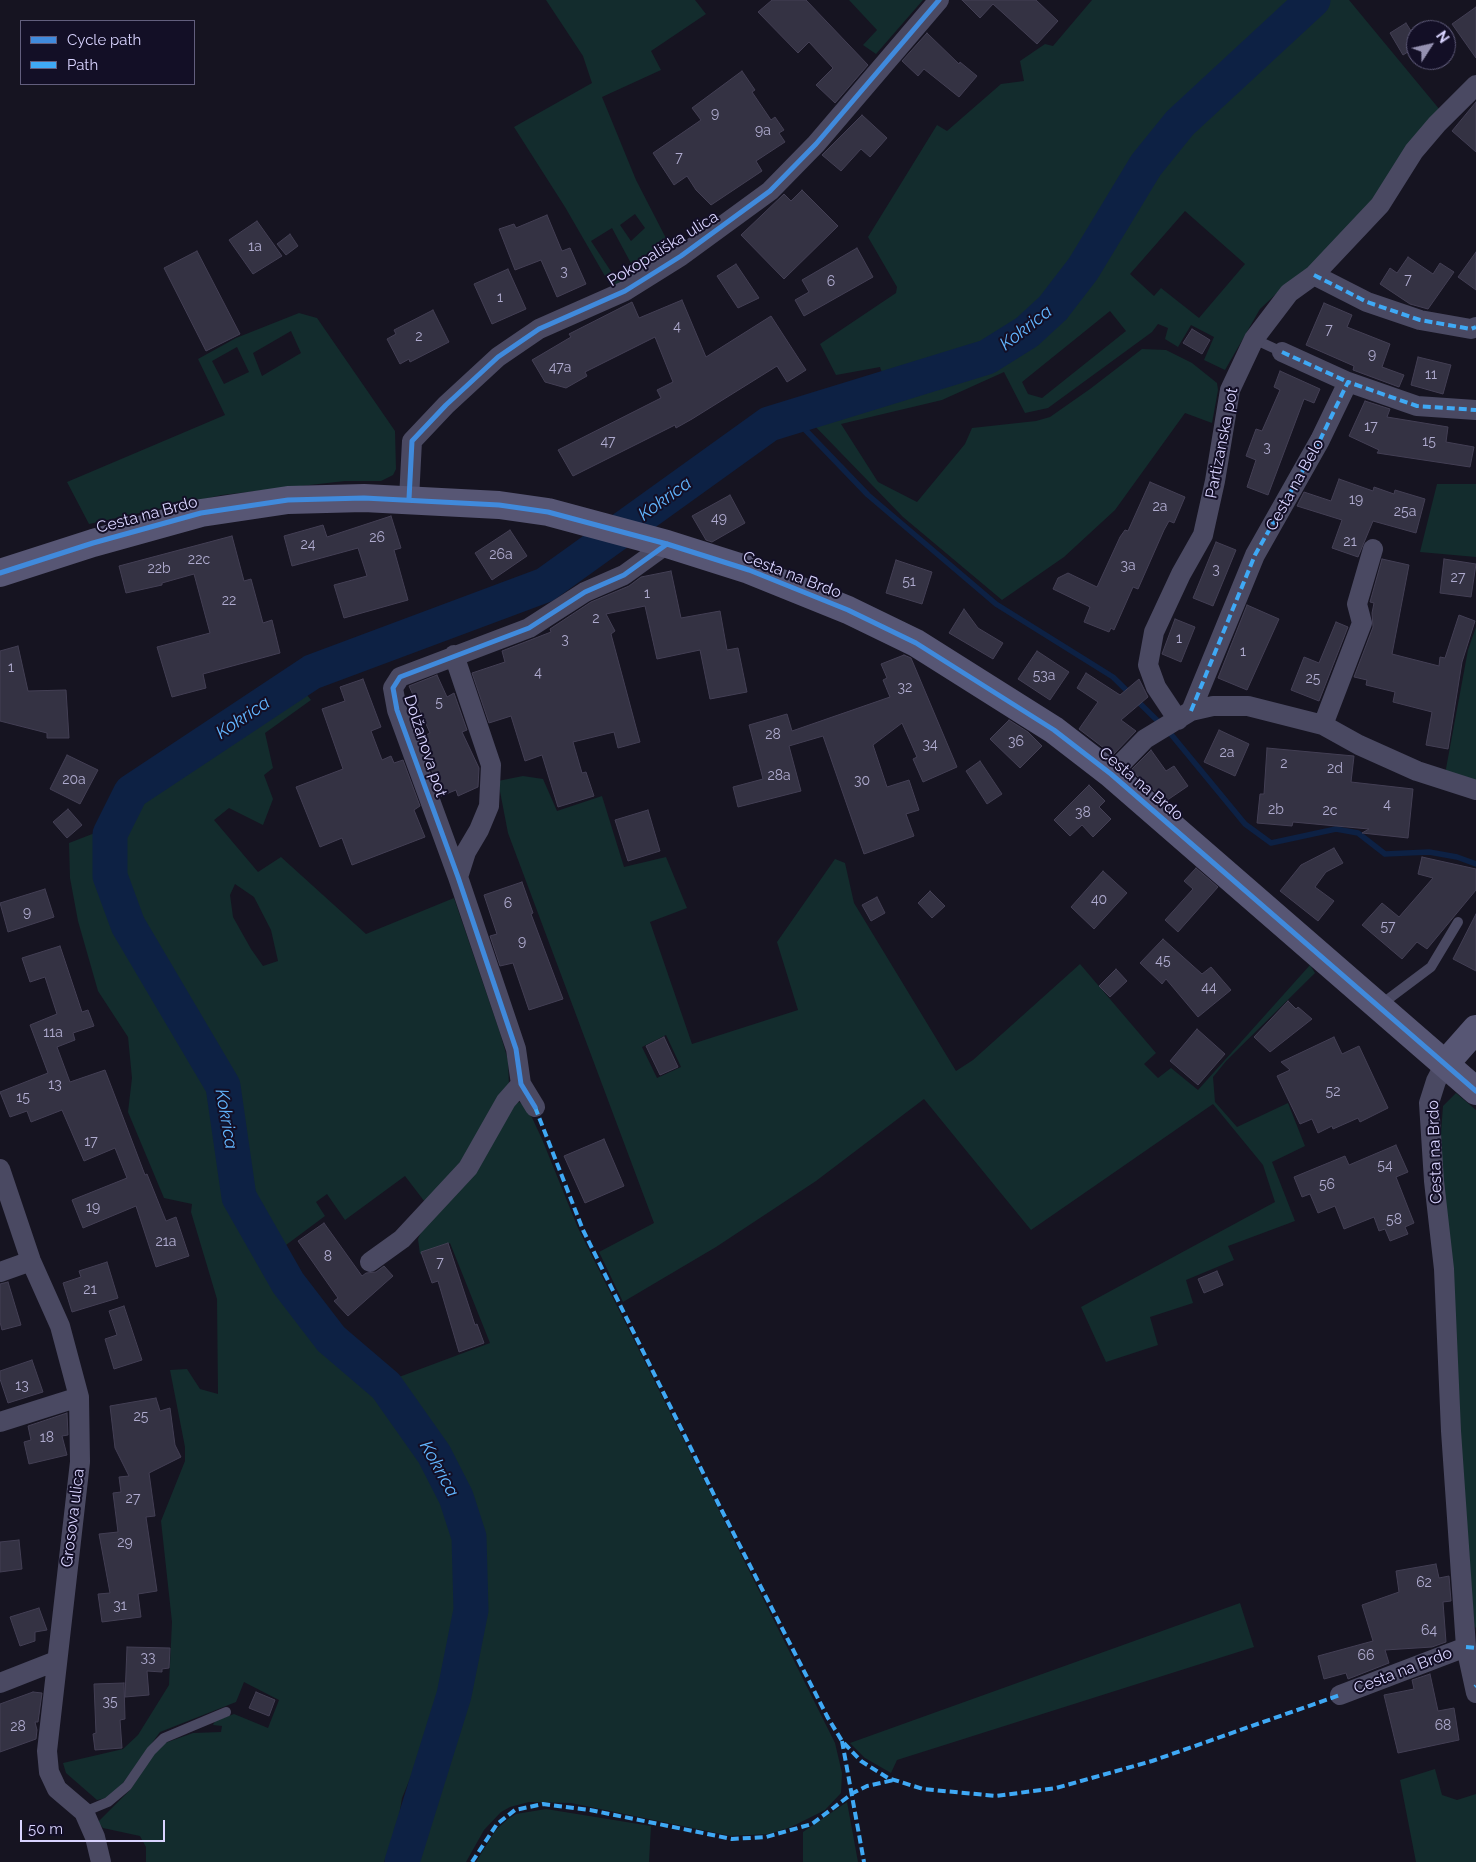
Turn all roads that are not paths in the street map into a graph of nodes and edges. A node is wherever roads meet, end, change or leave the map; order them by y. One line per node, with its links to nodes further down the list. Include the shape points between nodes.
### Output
1 (939, 0): 9 (street, Pokopališka ulica, via 816,144 770,191 681,256 625,290 539,329 498,357 453,399 412,441)
2 (1476, 85): 3 (street, Partizanska pot, via 1414,151 1380,205)
3 (1314, 275): 4 (street, via 1367,302 1420,320); 5 (street, Partizanska pot, via 1289,294)
4 (1476, 328)
5 (1254, 339): 6 (lane); 14 (street, Partizanska pot, via 1230,390 1216,481 1203,535 1154,632 1148,665 1156,687)
6 (1282, 352): 7 (street)
7 (1348, 382): 8 (street, via 1416,406); 14 (street, Cesta na Belo, via 1320,440 1255,555)
8 (1476, 410)
9 (409, 499): 10 (street, Cesta na Brdo, via 528,509); 12 (street, Cesta na Brdo, via 288,500 202,512)
10 (668, 544): 13 (street, Dolžanova pot, via 624,574 586,592 529,628); 16 (street, Cesta na Brdo, via 792,587 916,643 1054,730)
11 (1374, 548): 15 (street, via 1357,604 1362,624)
12 (0, 573)
13 (454, 655): 18 (street, via 491,765 489,806 466,852); 18 (street, Dolžanova pot, via 400,677 393,688 406,737)
14 (1184, 715): 15 (street, via 1213,706 1248,706); 16 (street, via 1145,740)
15 (1323, 725): 17 (street, via 1417,771)
16 (1111, 774): 20 (street, Cesta na Brdo)
17 (1476, 790)
18 (458, 877): 23 (street, Dolžanova pot, via 516,1049)
19 (1458, 922): 20 (lane, via 1431,967)
20 (1378, 1006): 22 (street, Cesta na Brdo)
21 (1476, 1029): 22 (street)
22 (1445, 1064): 24 (street); 32 (street, Cesta na Brdo, via 1430,1103 1434,1182 1444,1269)
23 (521, 1084): 25 (street, Dolžanova pot); 28 (street, via 506,1101 468,1168 402,1239)
24 (1476, 1091)
25 (535, 1107)
26 (0, 1169): 27 (street, Grosova ulica)
27 (30, 1260): 29 (street); 30 (street, Grosova ulica, via 60,1326)
28 (370, 1262)
29 (0, 1272)
30 (79, 1397): 31 (street); 33 (street, Grosova ulica, via 80,1462)
31 (0, 1422)
32 (1466, 1647): 35 (street, Cesta na Brdo); 36 (street, Cesta na Brdo)
33 (56, 1661): 34 (street); 38 (street, Grosova ulica, via 47,1752 49,1772 57,1789)
34 (0, 1683)
35 (1476, 1692)
36 (1340, 1695)
37 (226, 1712): 38 (lane, via 164,1738 127,1786 108,1802)
38 (84, 1812): 39 (street, Grosova ulica)
39 (101, 1862)

